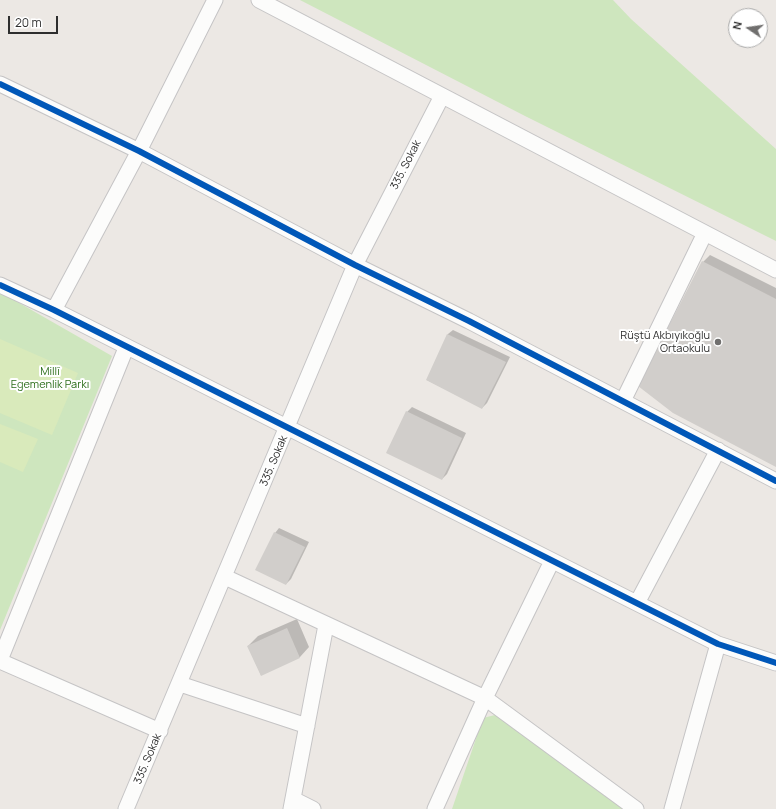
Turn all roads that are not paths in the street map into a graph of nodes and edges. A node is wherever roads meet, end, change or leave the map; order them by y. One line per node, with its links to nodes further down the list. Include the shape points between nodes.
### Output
1 (215, 0): 5 (street)
2 (259, 0): 4 (street)
3 (0, 84): 5 (street)
4 (442, 96): 6 (street); 7 (street, 335. Sokak)
5 (139, 151): 7 (street); 10 (street)
6 (705, 233): 8 (street); 12 (street)
7 (355, 265): 12 (street); 13 (street, 335. Sokak)
8 (776, 270)
9 (0, 285): 10 (street)
10 (54, 310): 11 (street)
11 (126, 348): 13 (street); 21 (street)
12 (623, 401): 14 (street)
13 (287, 429): 16 (street); 17 (street, 335. Sokak)
14 (718, 450): 15 (street); 18 (street)
15 (776, 481)
16 (552, 561): 18 (street); 24 (street)
17 (225, 577): 19 (street); 23 (street, 335. Sokak)
18 (637, 603): 20 (street)
19 (326, 625): 24 (street); 25 (street)
20 (718, 644): 22 (street); 32 (street)
21 (0, 660): 26 (street)
22 (776, 663)
23 (180, 684): 25 (street); 26 (street, 335. Sokak)
24 (485, 698): 30 (street); 31 (street)
25 (307, 726): 27 (street)
26 (160, 731): 28 (street, 335. Sokak)
27 (292, 804): 29 (street)
28 (126, 809)
29 (313, 809)
30 (435, 809)
31 (636, 809)
32 (672, 809)

